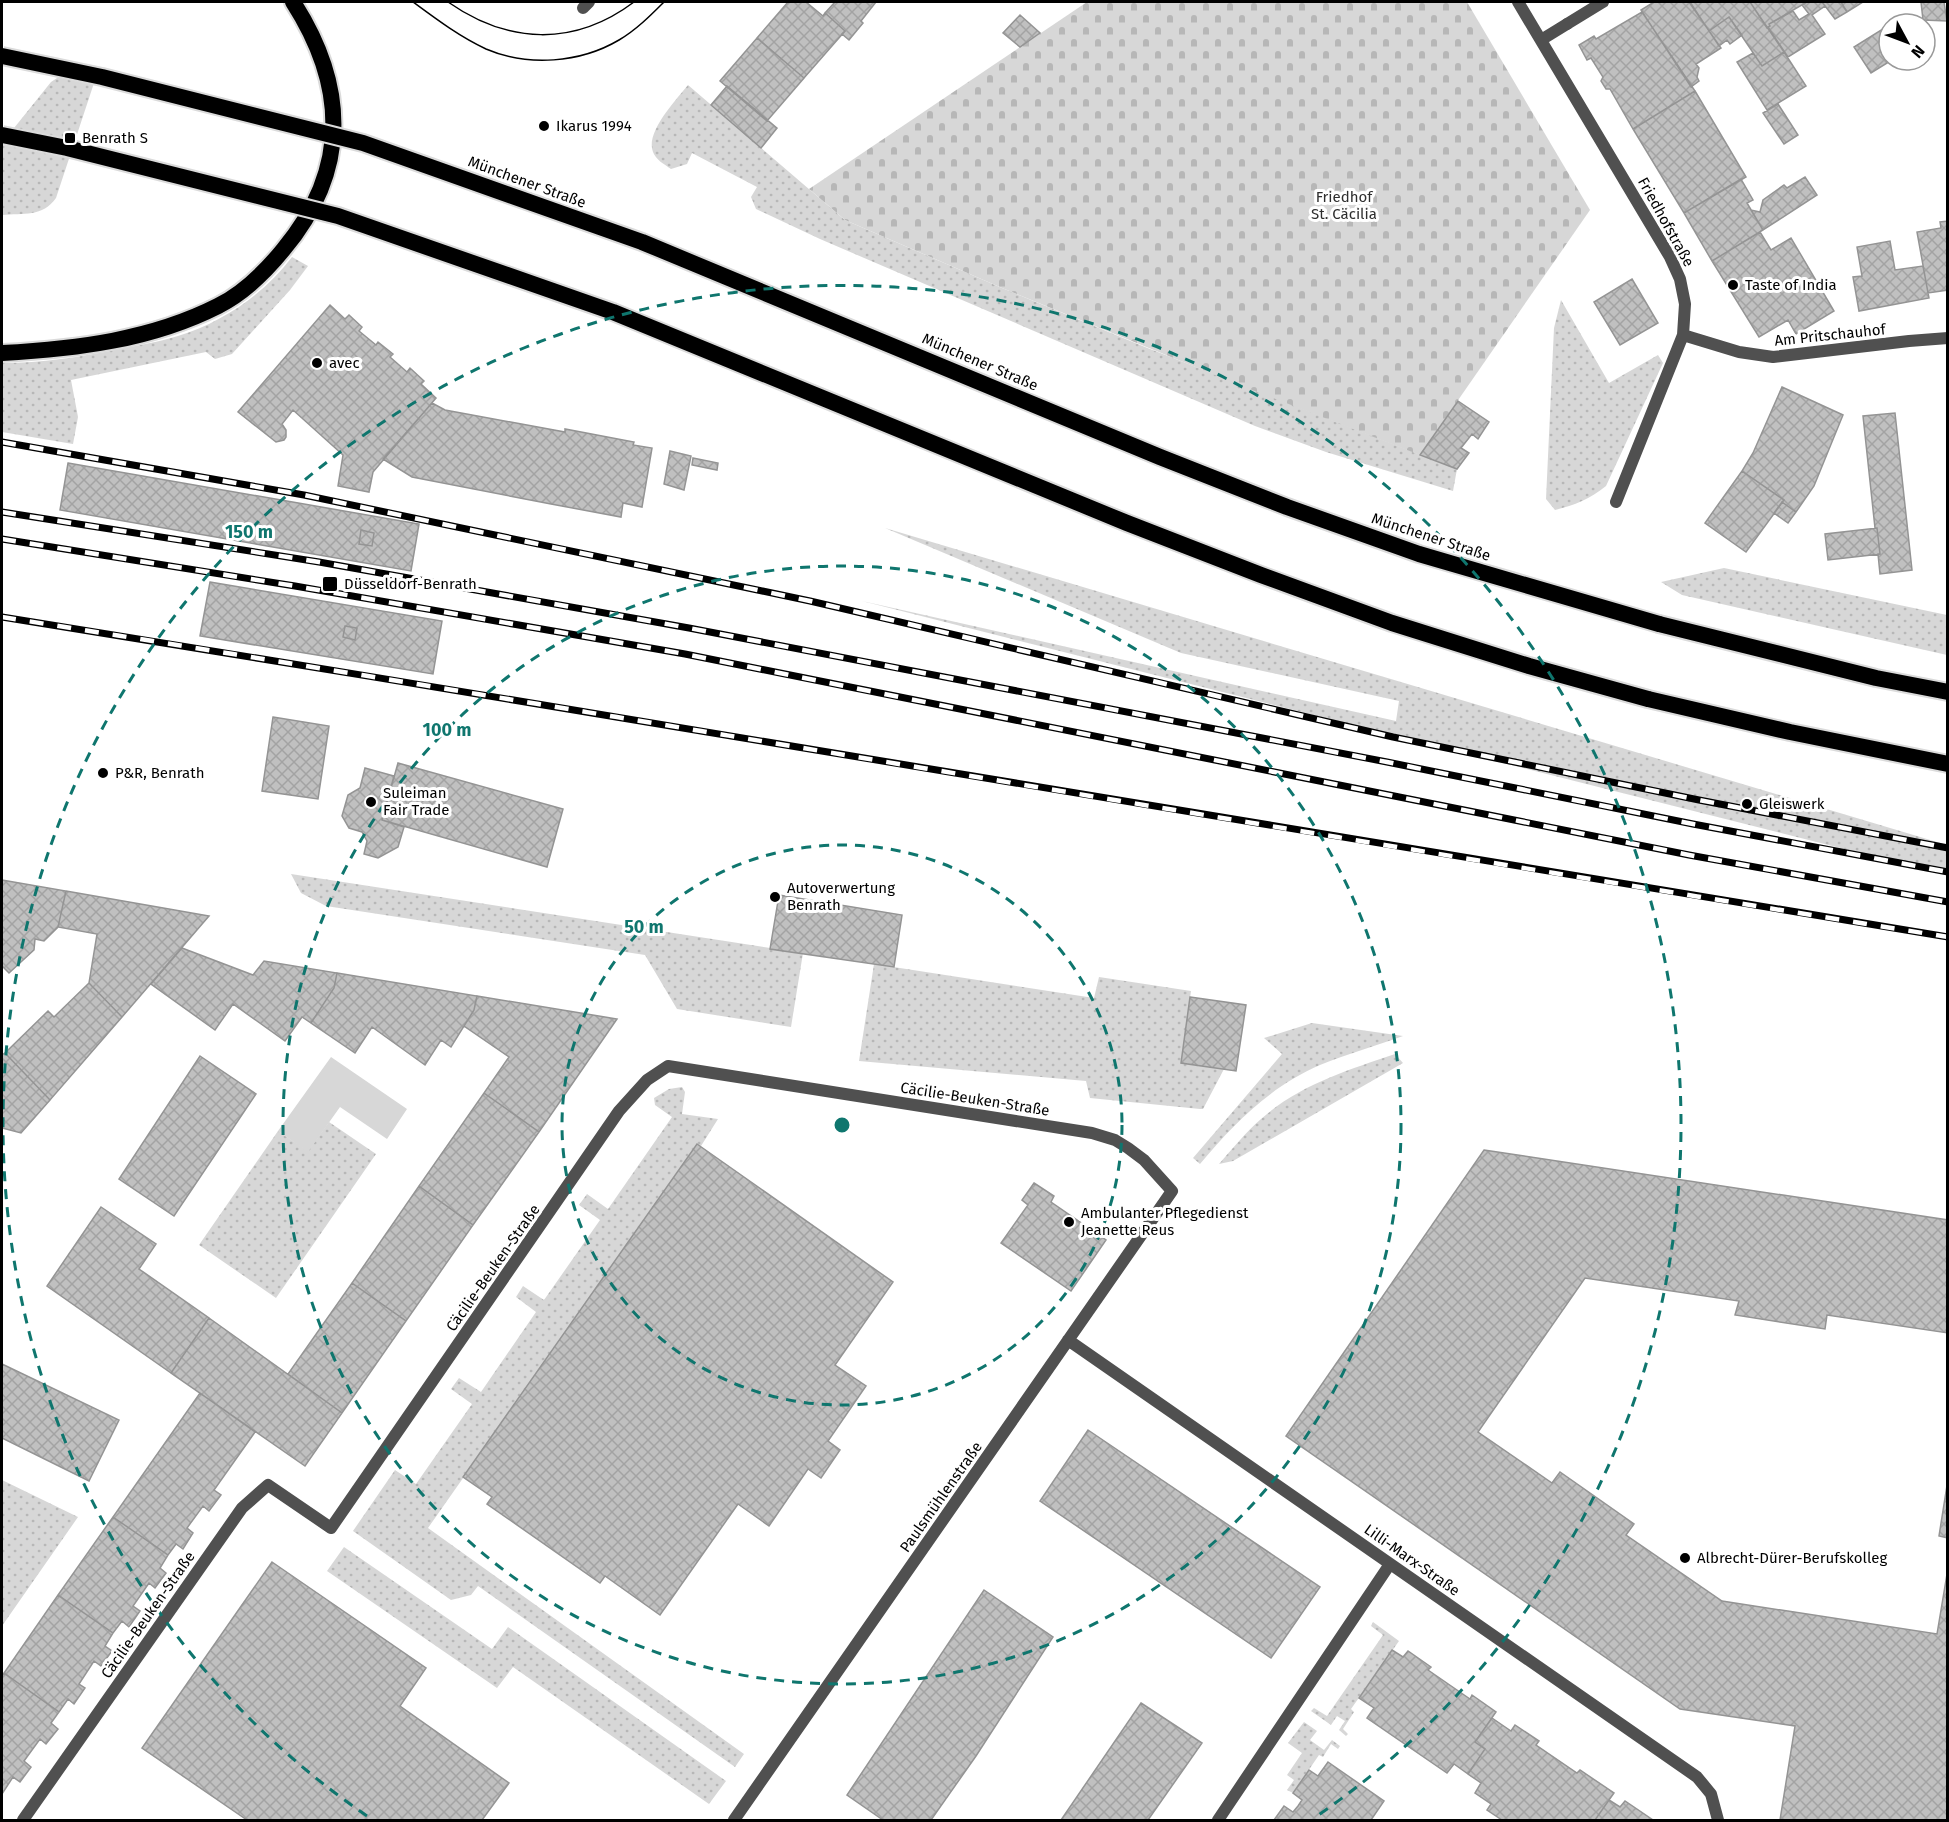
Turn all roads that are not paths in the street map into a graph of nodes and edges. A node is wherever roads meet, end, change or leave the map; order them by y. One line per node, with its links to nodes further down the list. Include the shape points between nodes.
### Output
1 (292, 2): 9 (highway, via 319,49 329,83 333,144 328,171 312,208 284,249 249,286 221,305 179,324 125,339 50,351)
2 (1518, 2): 4 (street, Friedhofstraße)
3 (1603, 2): 4 (street)
4 (1541, 40): 7 (street, Friedhofstraße, via 1670,257 1685,304)
5 (2, 56): 11 (highway, Münchener Straße, bridge, via 102,77 363,143 642,242 1149,452 1419,554 1659,624)
6 (2, 135): 12 (highway, bridge, via 338,216 613,312 1127,523 1392,623 1648,699)
7 (1683, 335): 8 (street, Am Pritschauhof, via 1739,352 1773,357); 10 (street, Friedhofstraße)
8 (1947, 338)
9 (2, 353)
10 (1616, 501)
11 (1947, 692)
12 (1947, 764)
13 (1173, 1191): 14 (street, Paulsmühlenstraße); 16 (street, Cäcilie-Beuken-Straße, via 1128,1148 1092,1133 668,1066 647,1080 618,1111 331,1528 268,1485 242,1508)
14 (1068, 1340): 15 (street, Lilli-Marx-Straße); 17 (street, Paulsmühlenstraße)
15 (1390, 1564): 18 (street); 19 (street, Lilli-Marx-Straße, via 1697,1777 1711,1794)
16 (23, 1821)
17 (734, 1821)
18 (1218, 1821)
19 (1718, 1821)

